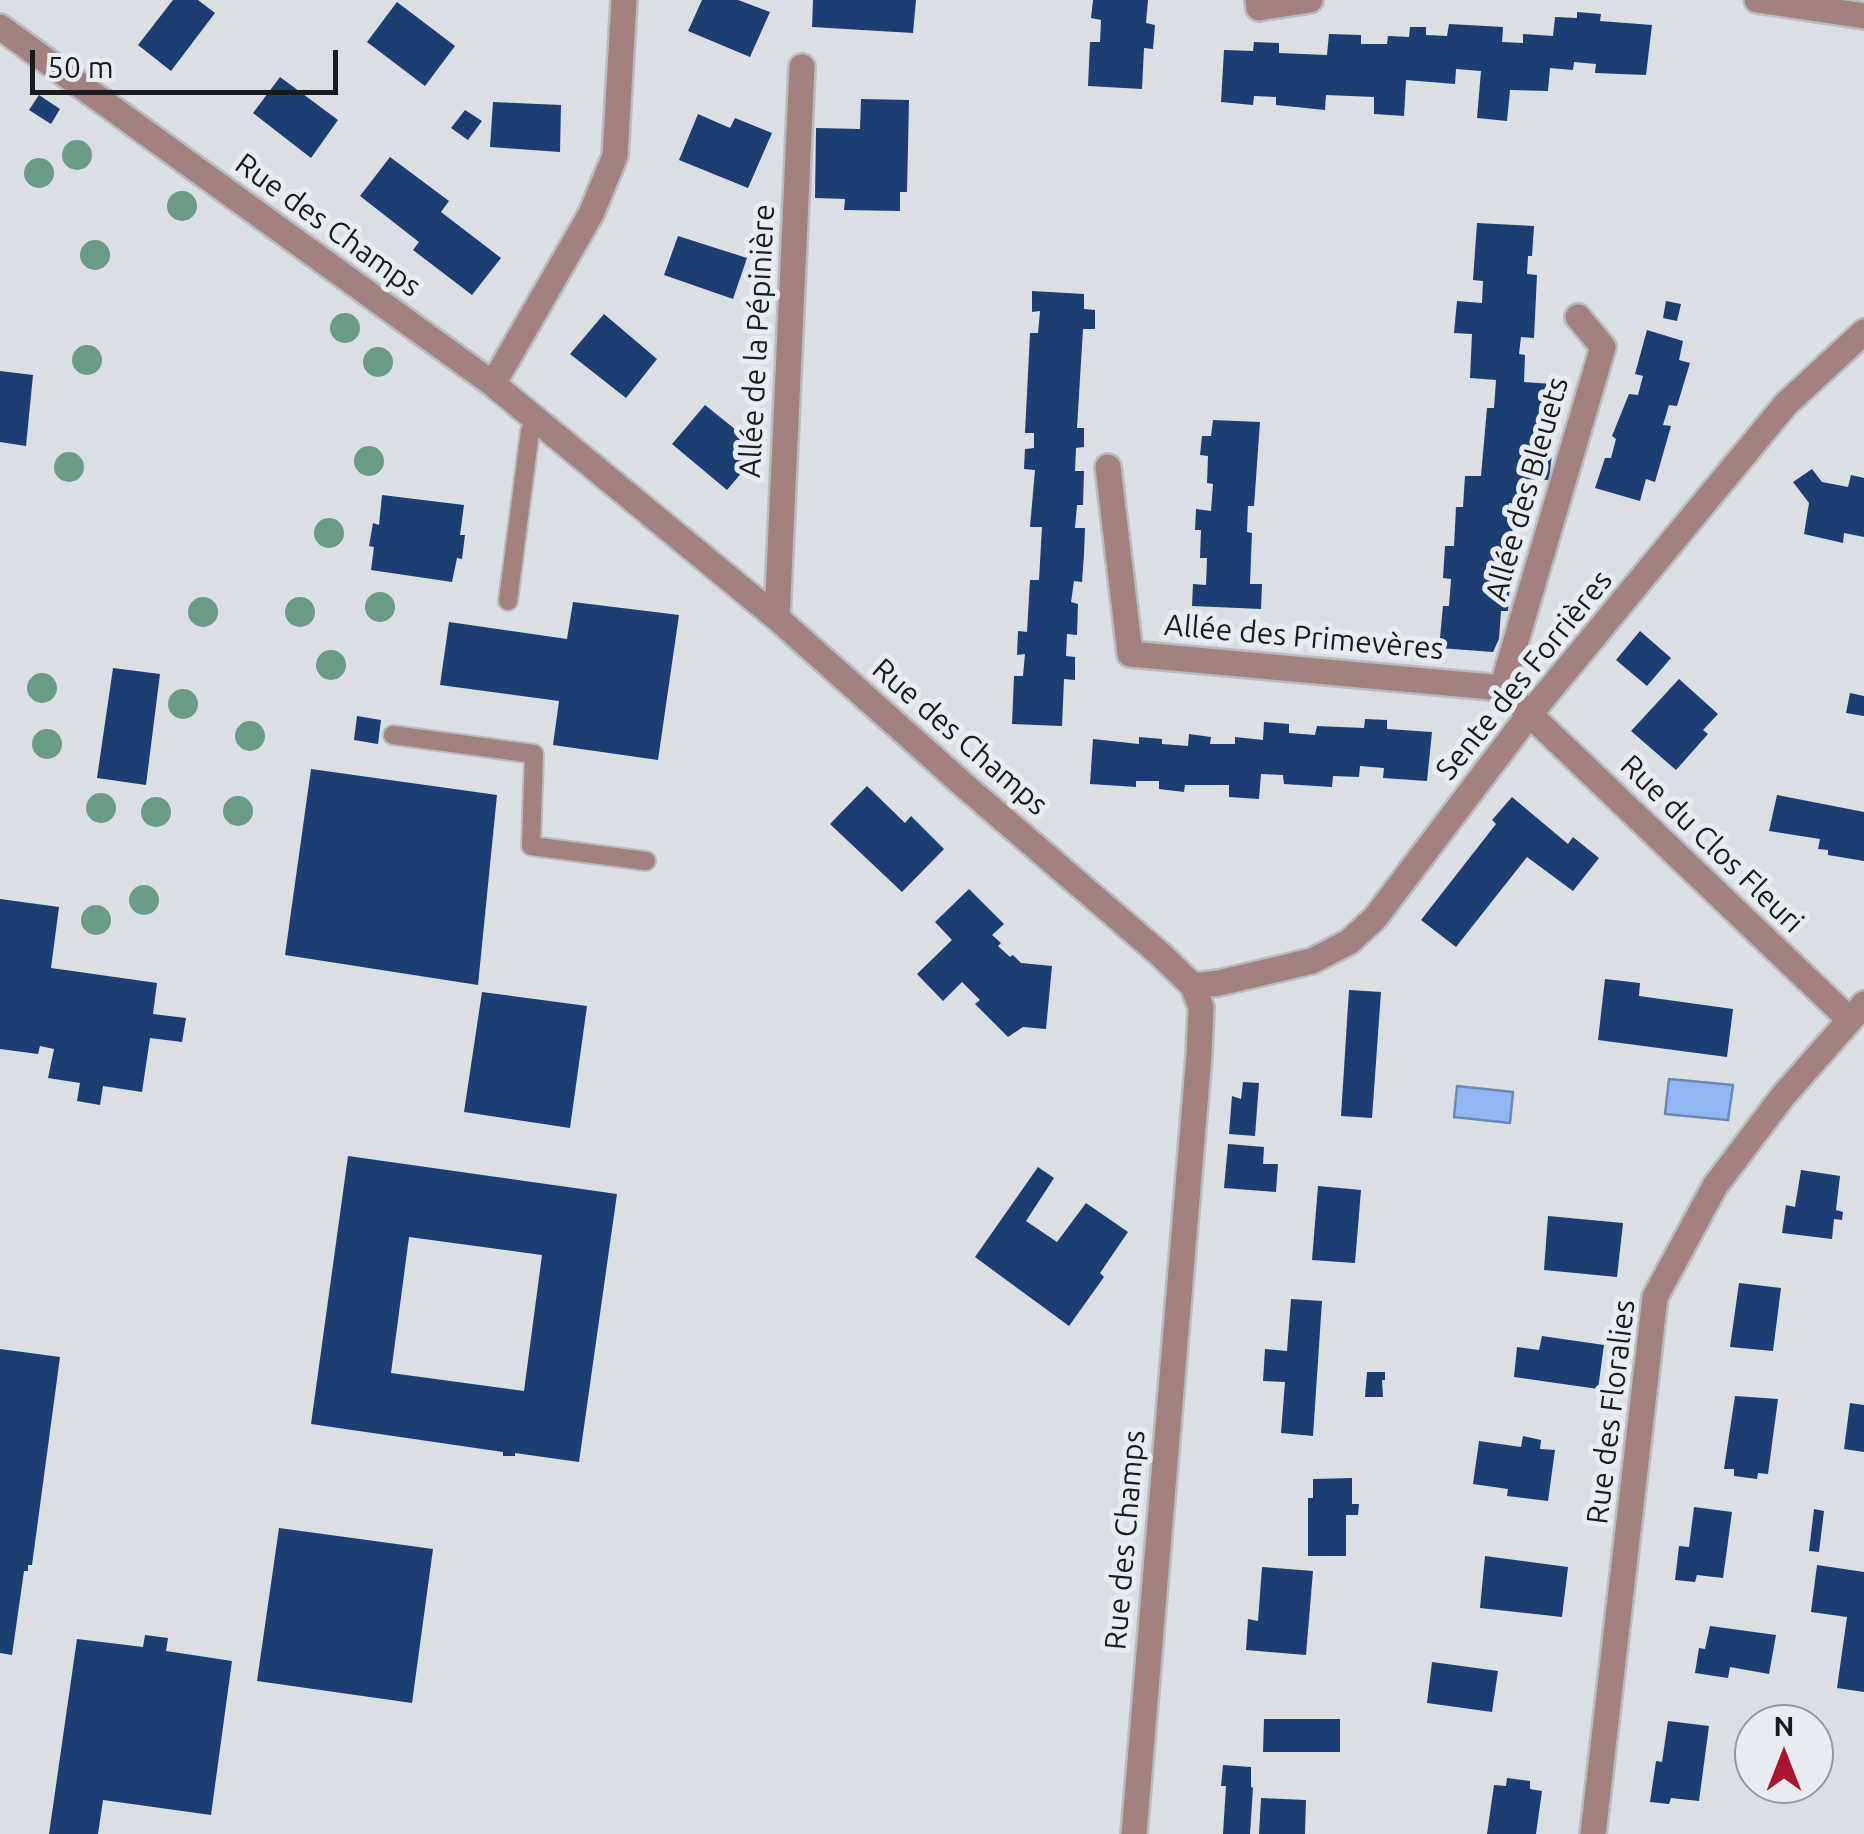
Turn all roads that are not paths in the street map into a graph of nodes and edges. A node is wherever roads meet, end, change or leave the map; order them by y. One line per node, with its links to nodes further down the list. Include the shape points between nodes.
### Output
1 (624, 0): 10 (street, via 616,156 592,214)
2 (1258, 0): 3 (street, via 1260,8)
3 (1310, 0)
4 (1757, 0): 5 (street)
5 (1864, 16)
6 (0, 27): 10 (street, Rue des Champs)
7 (802, 67): 14 (street, Allée de la Pépinière)
8 (1578, 316): 15 (street, Allée des Bleuets, via 1603,347)
9 (1864, 332): 16 (street, Sente des Forrières, via 1786,404)
10 (493, 384): 11 (street, Rue des Champs)
11 (539, 422): 13 (lane, via 530,431); 14 (street, Rue des Champs)
12 (1108, 467): 15 (street, Allée des Primevères, via 1130,654)
13 (508, 601)
14 (777, 618): 19 (street, Rue des Champs)
15 (1502, 688): 16 (street)
16 (1529, 715): 19 (street, Sente des Forrières, via 1375,918 1349,942 1312,962); 20 (street, Rue du Clos Fleuri)
17 (393, 734): 18 (lane, via 534,754 531,846)
18 (646, 861)
19 (1194, 986): 21 (street, Rue des Champs, via 1199,1055)
20 (1857, 1012): 22 (street, Rue des Floralies, via 1714,1186 1655,1297)
21 (1134, 1834)
22 (1593, 1834)

